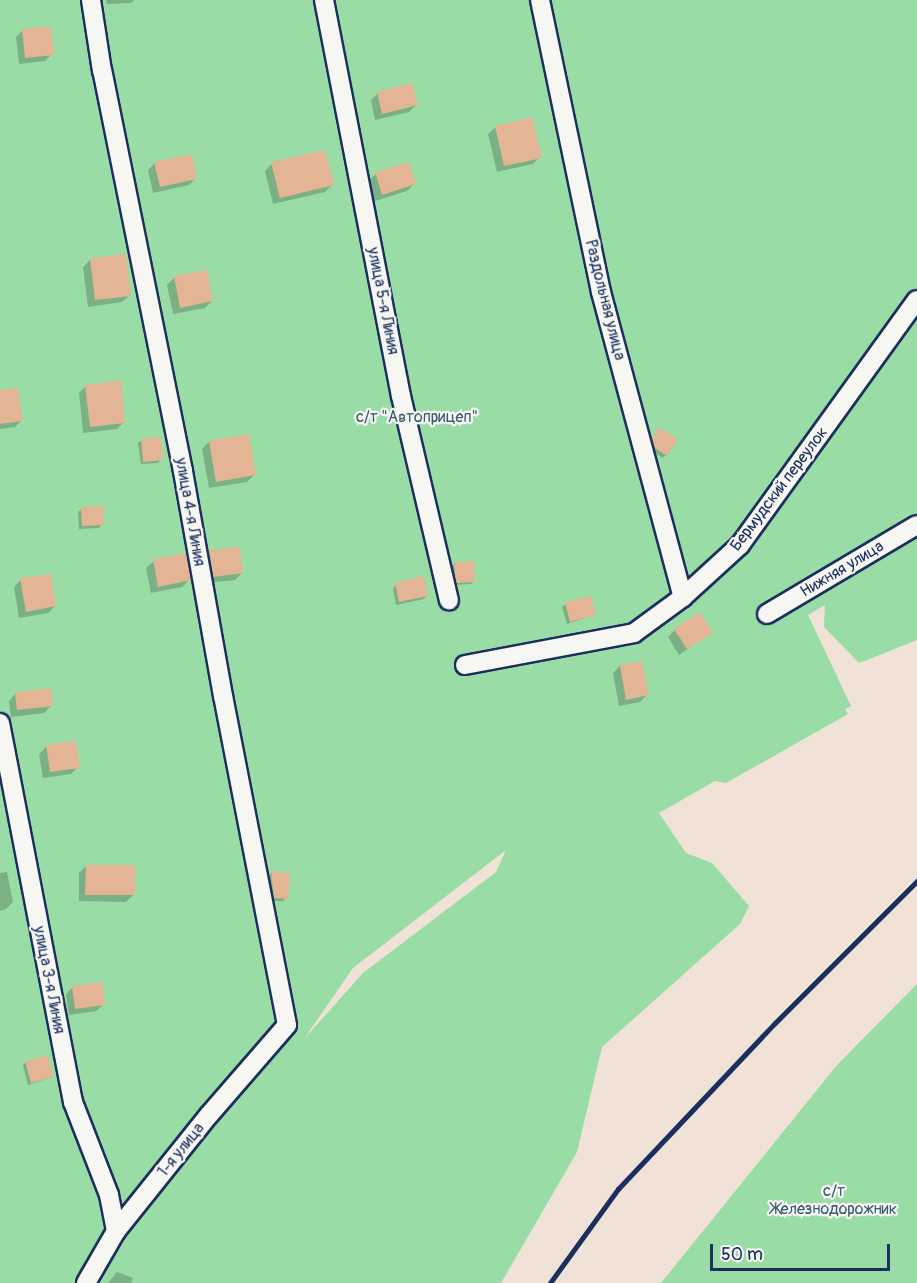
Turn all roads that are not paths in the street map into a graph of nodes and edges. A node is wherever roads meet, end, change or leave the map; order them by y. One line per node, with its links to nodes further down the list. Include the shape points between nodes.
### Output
1 (92, 0): 11 (street, улица 4-я Линия, via 102,71 183,471)
2 (324, 0): 7 (street, улица 5-я Линия, via 401,396)
3 (540, 0): 6 (street, Раздольная улица, via 601,292)
4 (917, 300): 6 (street, Бермудский переулок, via 740,544)
5 (917, 525): 8 (street, Нижняя улица)
6 (682, 597): 9 (street, Бермудский переулок, via 634,633)
7 (449, 600)
8 (767, 614)
9 (465, 665)
10 (0, 723): 12 (street, улица 3-я Линия, via 73,1102 109,1196)
11 (287, 1025): 12 (street, 1-я улица, via 209,1114)
12 (116, 1231): 13 (street, 1-я улица)
13 (86, 1283)

